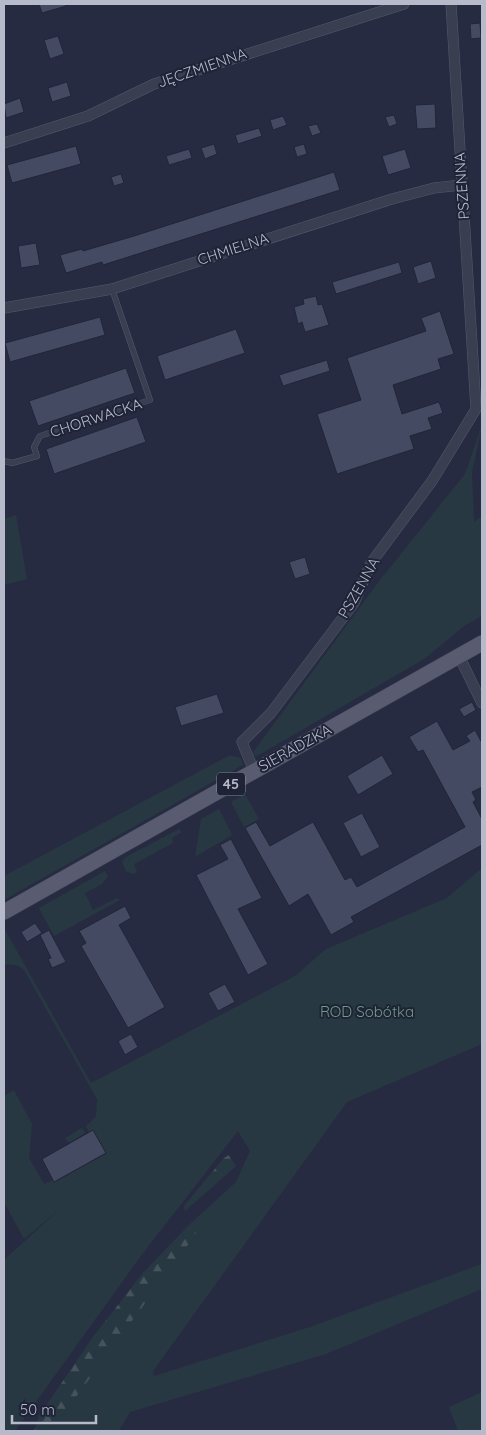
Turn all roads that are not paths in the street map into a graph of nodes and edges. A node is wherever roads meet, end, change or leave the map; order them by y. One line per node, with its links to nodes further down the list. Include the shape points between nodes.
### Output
1 (404, 4): 3 (street, JĘCZMIENNA, via 154,84 88,116)
2 (451, 4): 4 (street, PSZENNA)
3 (4, 143)
4 (461, 184): 5 (street, CHMIELNA, via 392,199); 7 (street, PSZENNA)
5 (112, 289): 6 (street, CHMIELNA); 8 (lane, CHORWACKA, via 150,400 40,436 35,442 37,456 12,463)
6 (4, 308)
7 (478, 367): 12 (street, PSZENNA, via 476,409 448,456 371,564 354,603 271,713 242,742)
8 (4, 461)
9 (482, 643): 10 (main road, SIERADZKA / 45)
10 (459, 656): 11 (street); 12 (main road, SIERADZKA / 45)
11 (482, 703)
12 (254, 771): 13 (main road, SIERADZKA / 45)
13 (4, 912)

